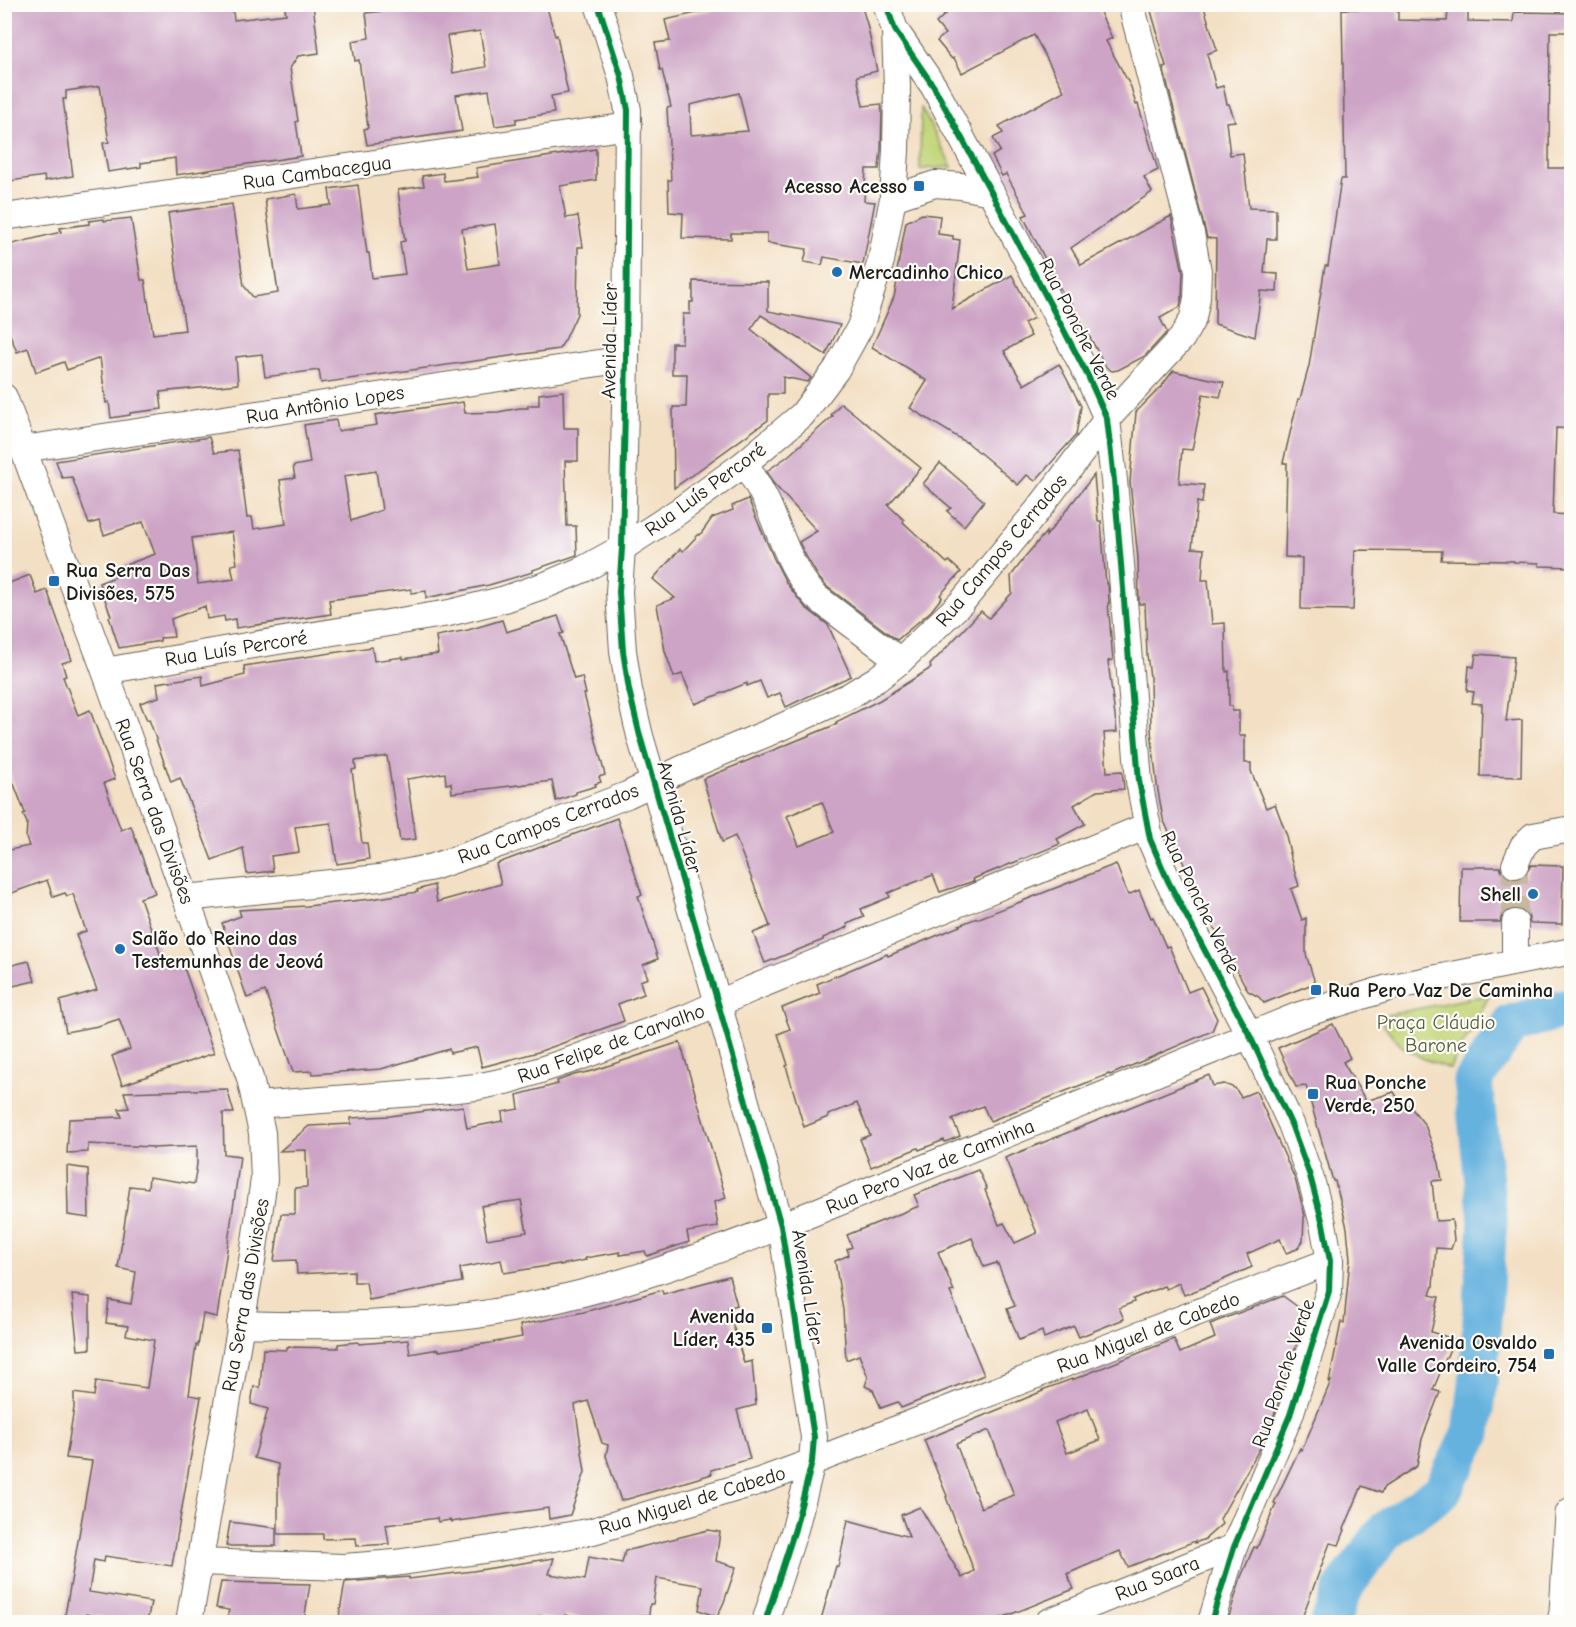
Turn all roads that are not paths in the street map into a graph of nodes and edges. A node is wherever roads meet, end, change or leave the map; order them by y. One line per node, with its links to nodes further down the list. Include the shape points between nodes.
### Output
1 (598, 4): 4 (street, Avenida Líder, via 621,76)
2 (1131, 4): 10 (street, Rua Campos Cerrados, via 1191,233 1198,271 1197,298 1193,318 1182,338)
3 (894, 14): 5 (street, Rua Ponche Verde); 6 (street, Rua Luís Percoré, via 897,109)
4 (629, 126): 7 (street, Rua Cambacegua); 8 (street, Avenida Líder)
5 (991, 192): 6 (street, via 935,184); 10 (street, Rua Ponche Verde)
6 (893, 198): 12 (street, Rua Luís Percoré, via 881,261 864,316 836,370 802,415)
7 (4, 217)
8 (626, 358): 11 (street, Rua Antônio Lopes); 13 (street, Avenida Líder)
9 (4, 397): 11 (street, Rua Serra das Divisões)
10 (1107, 419): 14 (street, Rua Campos Cerrados, via 962,602); 17 (street, Rua Ponche Verde, via 1139,781)
11 (23, 449): 15 (street, Rua Serra das Divisões)
12 (745, 463): 13 (street, Rua Luís Percoré); 14 (street, via 805,585)
13 (622, 548): 15 (street, Rua Luís Percoré, via 548,584 449,613); 16 (street, Avenida Líder, via 619,592 623,651)
14 (900, 661): 16 (street, Rua Campos Cerrados, via 849,696)
15 (105, 671): 20 (street, Rua Serra das Divisões)
16 (653, 783): 20 (street, Rua Campos Cerrados, via 508,841 405,874); 24 (street, Avenida Líder)
17 (1147, 826): 24 (street, Rua Felipe de Carvalho); 25 (street, Rua Ponche Verde, via 1168,881)
18 (1572, 829): 19 (street, via 1533,836 1523,846)
19 (1515, 865)
20 (186, 898): 26 (street, Rua Serra das Divisões)
21 (1515, 923): 23 (street)
22 (1572, 951): 23 (street, Rua Pero Vaz de Caminha)
23 (1515, 962): 25 (street, Rua Pero Vaz de Caminha, via 1388,988 1297,1016)
24 (718, 1003): 26 (street, Rua Felipe de Carvalho, via 510,1080 476,1087); 27 (street, Avenida Líder)
25 (1251, 1036): 27 (street, Rua Pero Vaz de Caminha); 28 (street, Rua Ponche Verde, via 1310,1176)
26 (256, 1105): 29 (street, Rua Serra das Divisões, via 264,1179)
27 (781, 1226): 29 (street, Rua Pero Vaz de Caminha, via 706,1256 614,1285 478,1315 378,1324); 30 (street, Avenida Líder, via 814,1437)
28 (1330, 1261): 30 (street, Rua Miguel de Cabedo); 32 (street, Rua Ponche Verde, via 1329,1291 1290,1414)
29 (240, 1324): 33 (street, Rua Serra das Divisões)
30 (812, 1462): 33 (street, Rua Miguel de Cabedo, via 592,1531 491,1549 345,1566); 36 (street, Avenida Líder)
31 (1572, 1514): 34 (main road)
32 (1234, 1547): 37 (street, Rua Saara); 38 (street, Rua Ponche Verde)
33 (199, 1562): 35 (street, Rua Serra das Divisões)
34 (1570, 1580): 39 (main road)
35 (189, 1623)
36 (765, 1623)
37 (1048, 1623)
38 (1211, 1623)
39 (1564, 1623)

